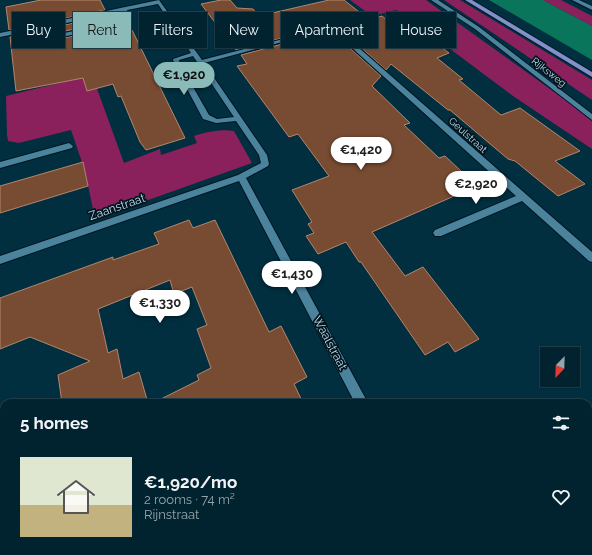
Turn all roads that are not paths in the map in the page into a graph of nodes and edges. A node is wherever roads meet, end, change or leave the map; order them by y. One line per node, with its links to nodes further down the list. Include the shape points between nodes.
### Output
1 (434, 0): 16 (street, Rijksweg, via 477,28)
2 (468, 0): 15 (main road, Rijksweg)
3 (575, 0): 5 (street)
4 (159, 1): 6 (street); 13 (street)
5 (592, 8)
6 (124, 9): 7 (street); 10 (street, via 128,20 125,22)
7 (65, 22)
8 (12, 33): 9 (street)
9 (0, 35)
10 (65, 35)
11 (281, 41): 14 (street)
12 (355, 48): 21 (street, Geulstraat)
13 (194, 54): 14 (street); 17 (street, via 176,59 206,117 216,121)
14 (201, 62): 17 (street)
15 (592, 75)
16 (592, 118)
17 (238, 119): 20 (street, Zaanstraat, via 263,155 265,164)
18 (68, 146): 19 (street)
19 (0, 165)
20 (241, 177): 24 (street, Zaanstraat); 25 (street, Waalstraat)
21 (522, 197): 22 (street); 23 (street, Geulstraat)
22 (438, 233)
23 (592, 258)
24 (0, 260)
25 (360, 399)

